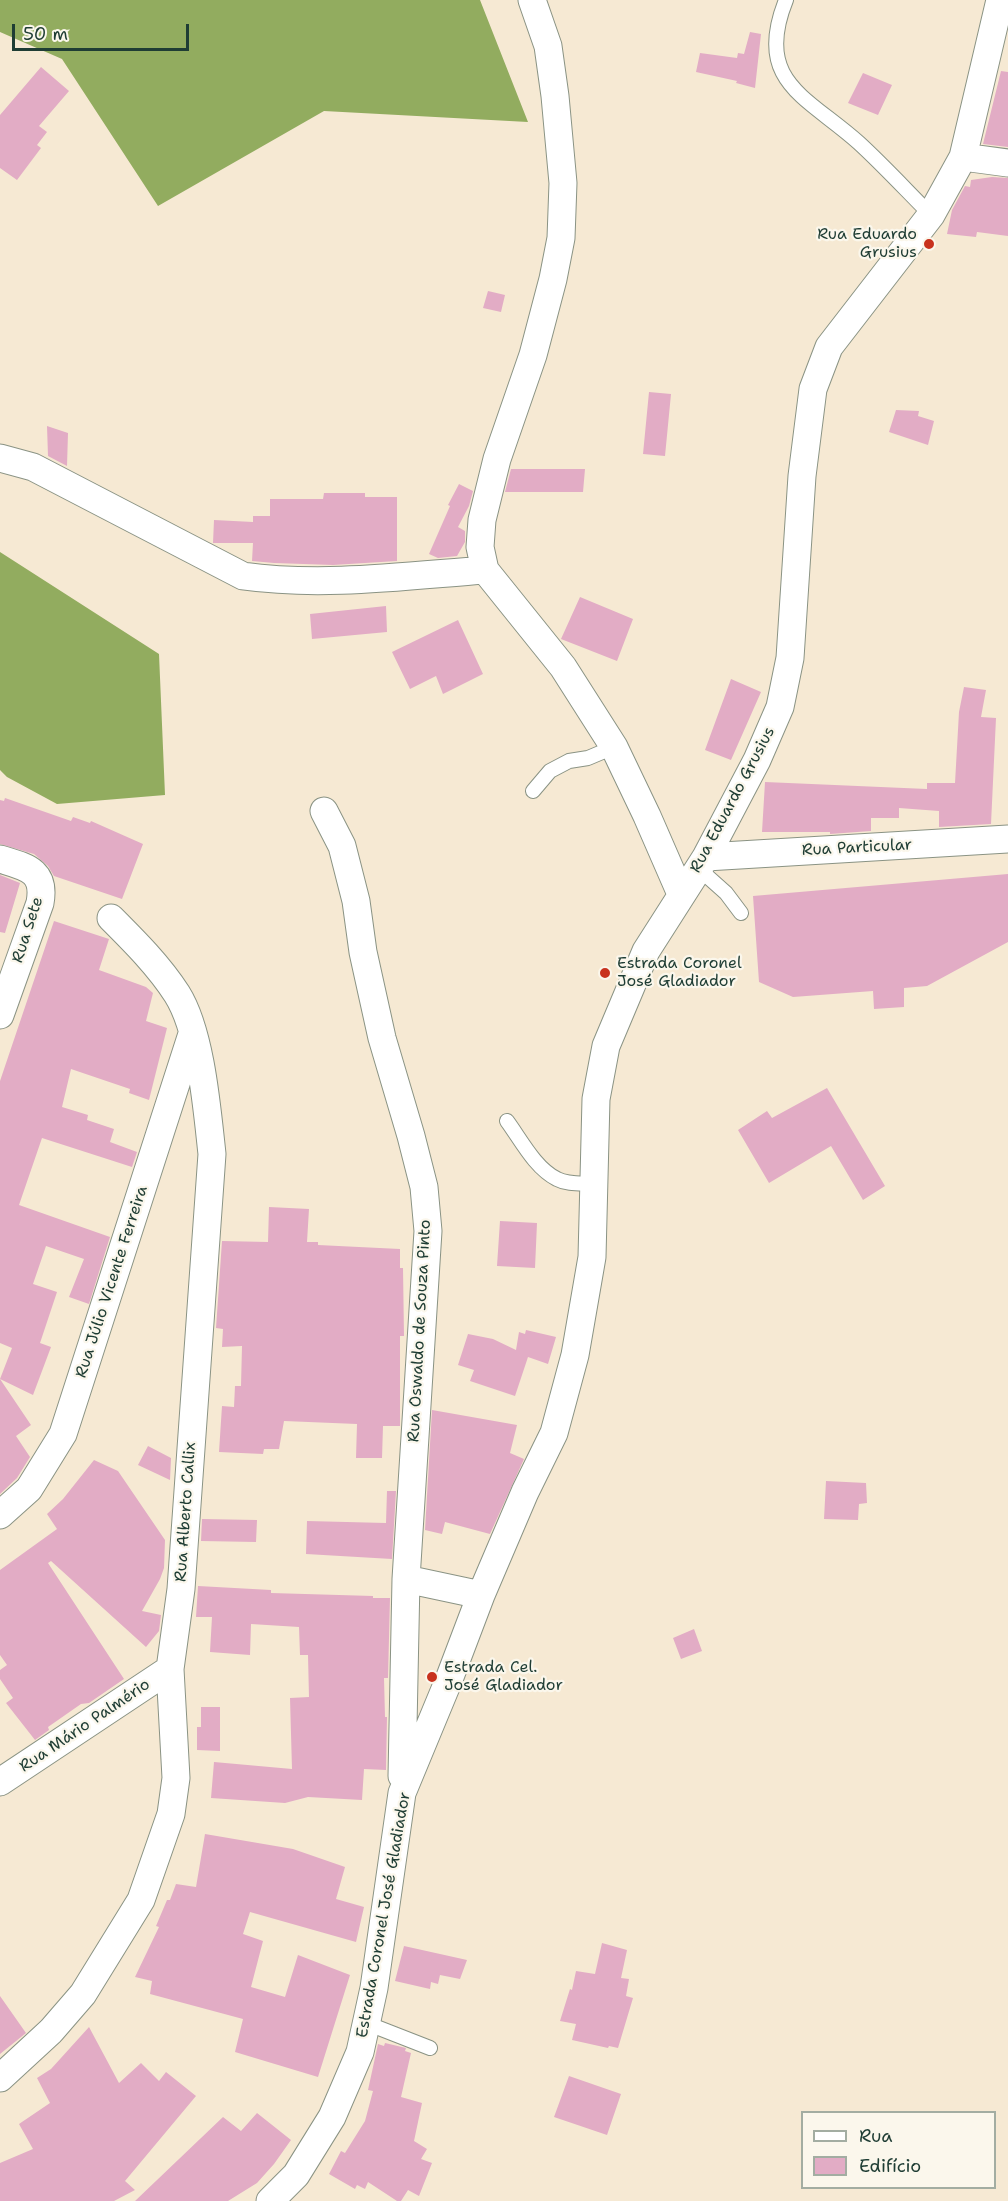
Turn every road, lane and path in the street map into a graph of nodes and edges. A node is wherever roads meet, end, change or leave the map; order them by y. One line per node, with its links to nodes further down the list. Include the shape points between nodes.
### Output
1 (532, 0): 8 (street, via 548,46 555,96 563,183 561,238 533,355 496,459 482,520 480,547)
2 (786, 0): 6 (lane, via 778,20 775,48 786,80 805,101 858,142)
3 (1001, 14): 4 (street, Rua Eduardo Grusius)
4 (963, 157): 5 (street); 6 (street, Rua Eduardo Grusius)
5 (1008, 163)
6 (931, 215): 14 (street, Rua Eduardo Grusius, via 829,347 813,389 802,476 790,658 780,707 757,760)
7 (0, 458): 8 (street, via 33,467 243,576 315,580)
8 (484, 570): 9 (street, via 562,667)
9 (614, 747): 10 (lane, via 588,758 569,760 550,771); 15 (street)
10 (533, 791)
11 (324, 811): 23 (street, Rua Oswaldo de Souza Pinto, via 342,846 382,1038 424,1187 428,1231)
12 (1008, 839): 14 (street, Rua Particular)
13 (0, 859): 18 (street, Rua Sete, via 33,871 42,892)
14 (702, 862): 15 (street, Rua Eduardo Grusius); 16 (lane)
15 (681, 894): 21 (street, Estrada Coronel José Gladiador, via 646,951 606,1046 596,1100)
16 (741, 913)
17 (111, 918): 19 (street, Rua Alberto Callix, via 158,967 179,996)
18 (0, 1015)
19 (193, 1031): 22 (street, Rua Júlio Vicente Ferreira, via 63,1434 29,1489); 25 (street, Rua Alberto Callix, via 212,1154 181,1589)
20 (507, 1121): 21 (lane, via 542,1168 556,1179)
21 (594, 1184): 24 (street, Estrada Coronel José Gladiador, via 592,1257 575,1355 554,1433)
22 (0, 1515)
23 (406, 1579): 24 (street); 27 (street, Rua Oswaldo de Souza Pinto)
24 (481, 1595): 27 (street, Estrada Coronel José Gladiador)
25 (170, 1669): 26 (street, Rua Mário Palmério); 30 (street, Rua Alberto Callix, via 176,1778 171,1814 141,1900 83,1994 51,2031)
26 (0, 1782)
27 (402, 1793): 28 (street, Estrada Coronel José Gladiador)
28 (366, 2023): 29 (lane); 31 (street, Estrada Coronel José Gladiador, via 360,2052 332,2117)
29 (430, 2048)
30 (0, 2078)
31 (283, 2197)

